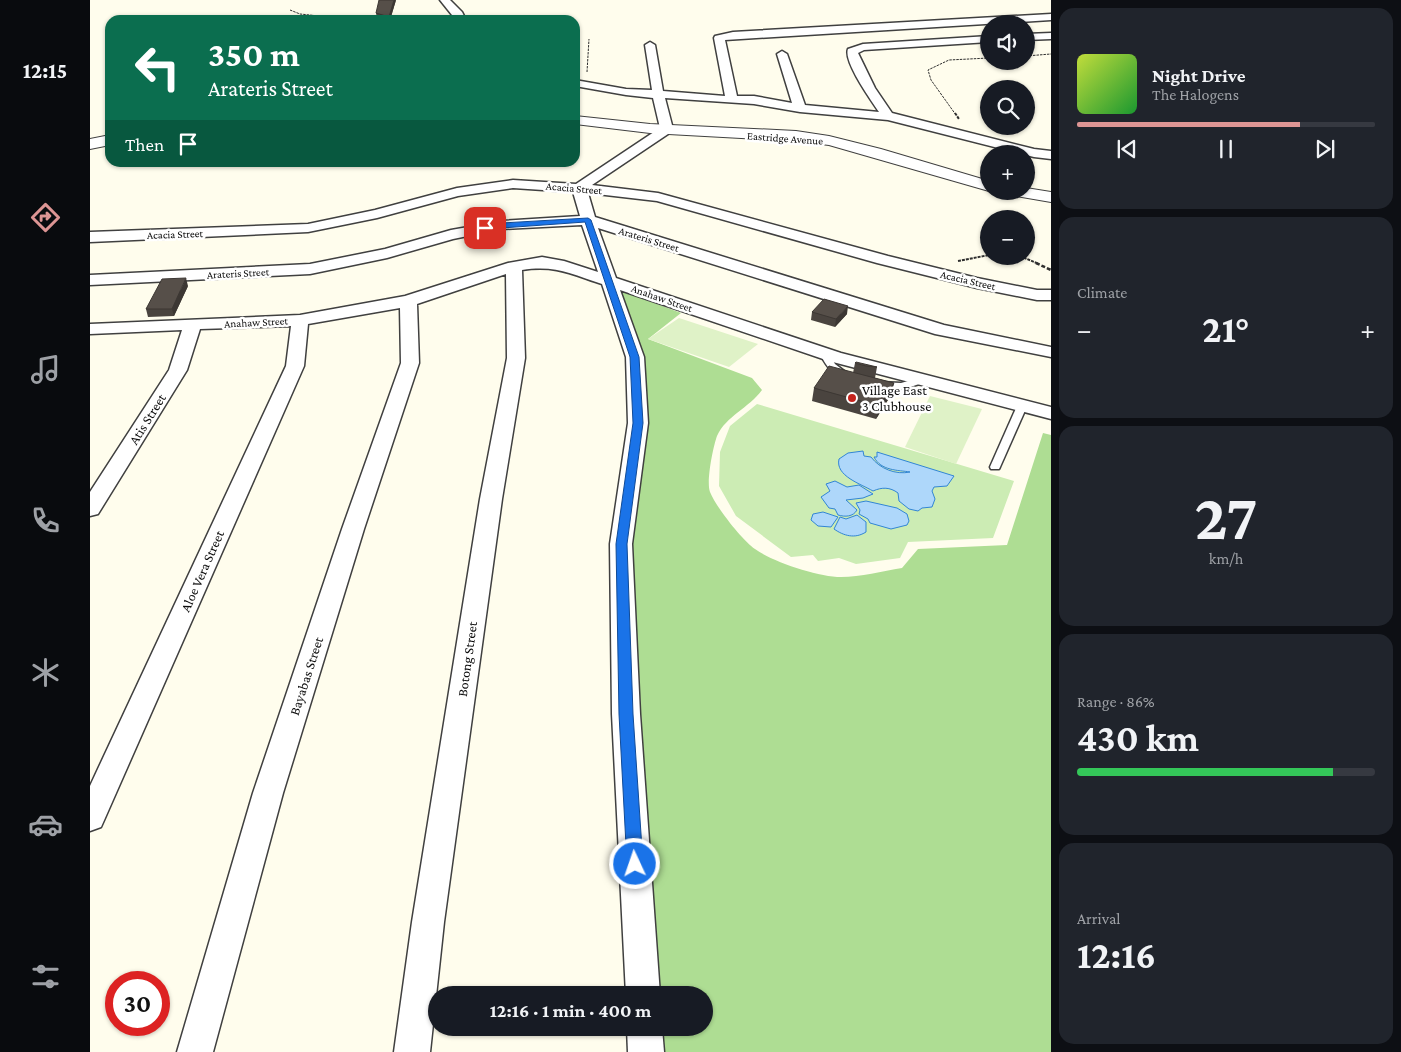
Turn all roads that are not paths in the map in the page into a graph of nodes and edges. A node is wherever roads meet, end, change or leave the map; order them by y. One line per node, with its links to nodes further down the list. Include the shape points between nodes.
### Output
1 (445, 0): 2 (street)
2 (459, 15)
3 (1051, 17): 11 (street, via 719,38)
4 (1051, 36): 5 (street)
5 (1035, 37)
6 (980, 40): 13 (street, via 863,47 852,51 869,88)
7 (650, 45): 10 (street)
8 (782, 54): 12 (street)
9 (581, 84): 10 (street)
10 (658, 94): 11 (street); 15 (street)
11 (732, 100): 12 (street, via 754,100)
12 (800, 108): 13 (street)
13 (888, 116): 18 (street)
14 (580, 120): 15 (street, Eastridge Avenue)
15 (666, 129): 19 (street, Eastridge Avenue, via 805,137 837,142); 20 (street)
16 (105, 141): 17 (street)
17 (90, 144)
18 (1051, 155)
19 (980, 184)
20 (579, 188): 23 (street); 24 (street, Acacia Street, via 513,184 457,192 377,214 308,228); 28 (street, Acacia Street, via 658,197 883,260 977,283)
21 (1035, 194): 22 (street)
22 (1051, 197)
23 (588, 220): 26 (street, Arateris Street, via 502,225 310,269); 27 (street); 33 (street, Arateris Street, via 941,330)
24 (90, 237)
25 (514, 266): 27 (street, Anahaw Street, via 542,262 558,264); 29 (street, Anahaw Street); 46 (street, Botong Street, via 516,358 489,509)
26 (90, 280)
27 (609, 280): 34 (street, Anahaw Street); 43 (street, via 635,357 638,423 622,544 626,714)
28 (1051, 295)
29 (408, 300): 30 (street, Anahaw Street); 45 (street, Bayabas Street, via 410,363 268,793)
30 (300, 320): 31 (street, Anahaw Street); 42 (street, Aloe Vera Street, via 295,366)
31 (193, 325): 32 (street, Anahaw Street); 41 (street, Atis Street, via 178,370)
32 (90, 329)
33 (1051, 352)
34 (825, 354): 35 (lane, via 831,366); 36 (street, Anahaw Street)
35 (853, 379)
36 (922, 380): 37 (lane, via 888,386); 38 (street, Anahaw Street)
37 (870, 384)
38 (1022, 406): 39 (street, Anahaw Street); 40 (lane)
39 (1051, 413)
40 (995, 467)
41 (90, 509)
42 (90, 818)
43 (642, 986)
44 (645, 1036): 47 (street)
45 (195, 1052)
46 (412, 1052)
47 (646, 1052)

